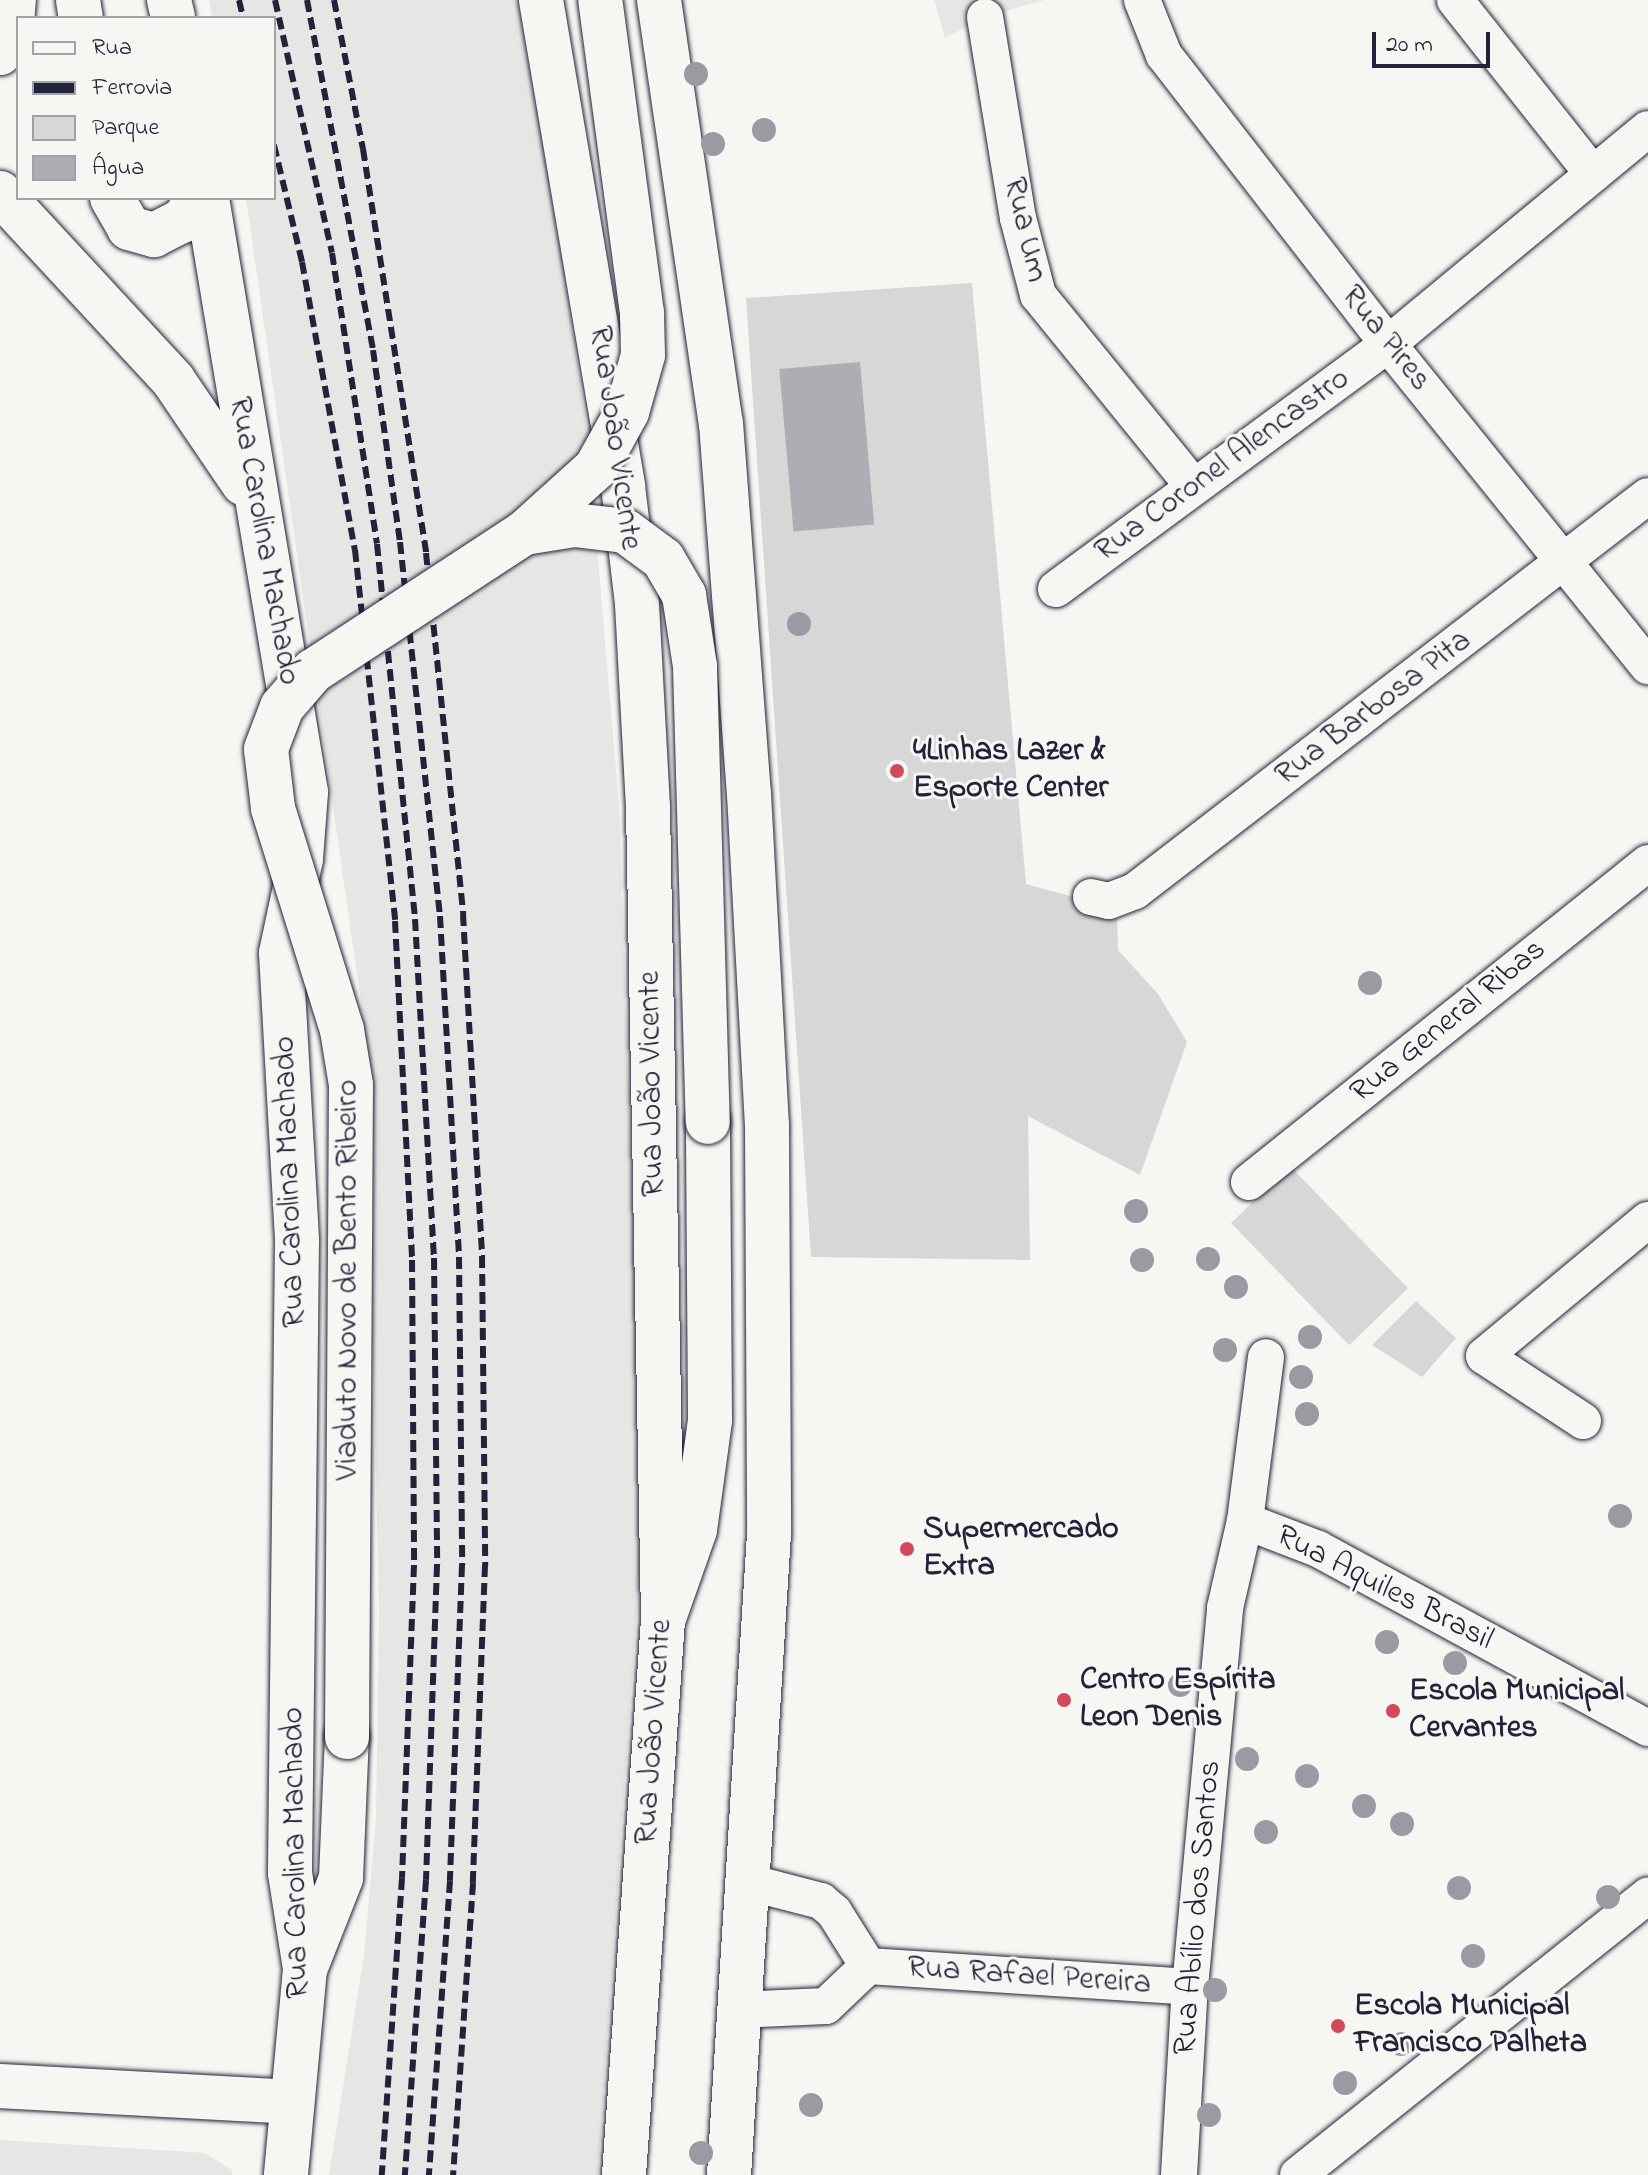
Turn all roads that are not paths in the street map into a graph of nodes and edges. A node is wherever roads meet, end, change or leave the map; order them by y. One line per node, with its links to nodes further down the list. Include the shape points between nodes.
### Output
1 (14, 0): 8 (main road, via 11,33)
2 (541, 0): 24 (main road, Rua João Vicente, via 623,486 637,604)
3 (600, 0): 19 (main road, Viaduto Novo de Bento Ribeiro, bridge, via 639,280 643,355 631,402 604,456 579,486)
4 (659, 0): 23 (main road, via 721,423)
5 (1142, 0): 15 (street, Rua Pires, via 1164,55)
6 (1455, 0): 10 (street)
7 (985, 17): 16 (street, Rua Um, via 1018,218 1038,295)
8 (0, 53)
9 (1648, 129): 10 (street, Rua Coronel Alencastro)
10 (1593, 174): 15 (street, Rua Coronel Alencastro)
11 (0, 193): 18 (main road, via 194,405)
12 (113, 200): 13 (main road, via 129,228 154,235 182,221)
13 (198, 200)
14 (207, 200): 18 (main road, Rua Carolina Machado)
15 (1388, 344): 16 (street, Rua Coronel Alencastro); 20 (street, Rua Pires)
16 (1194, 487): 21 (street, Rua Coronel Alencastro)
17 (1648, 496): 20 (street, Rua Barbosa Pita)
18 (257, 514): 37 (main road, Rua Carolina Machado, via 306,792 301,859 281,953 297,1242 290,1873)
19 (524, 533): 32 (main road, Viaduto Novo de Bento Ribeiro, bridge, via 574,525 625,531 663,559 684,595 696,692 710,1420 695,1530); 37 (main road, Viaduto Novo de Bento Ribeiro, bridge, via 313,671 282,707 266,749 273,808 342,1030 351,1085 347,1737 341,1878)
20 (1563, 564): 22 (street, Rua Pires); 26 (street, Rua Barbosa Pita, via 1135,891 1109,901)
21 (1056, 589)
22 (1648, 666)
23 (749, 794): 24 (main road, via 722,774 694,768 675,778); 34 (main road, via 767,1125 769,1534)
24 (648, 807): 32 (main road, Rua João Vicente)
25 (1648, 863): 27 (street, Rua General Ribas)
26 (1091, 897)
27 (1249, 1182)
28 (1648, 1220): 30 (street, via 1484,1356)
29 (1266, 1357): 31 (street, Rua Abílio dos Santos)
30 (1583, 1421)
31 (1245, 1521): 33 (street, Rua Aquiles Brasil, via 1318,1549); 38 (street, Rua Abílio dos Santos, via 1225,1608)
32 (663, 1620): 43 (main road, Rua João Vicente)
33 (1648, 1728)
34 (744, 1881): 36 (street, Rua Rafael Pereira, via 821,1901 834,1912); 39 (main road)
35 (1648, 1896): 46 (street)
36 (868, 1966): 38 (street, Rua Rafael Pereira); 39 (street, Rua Rafael Pereira, via 826,2006)
37 (305, 1969): 41 (main road, Rua Carolina Machado)
38 (1190, 1987): 45 (street, Rua Abílio dos Santos)
39 (737, 2010): 44 (main road)
40 (0, 2086): 41 (main road)
41 (291, 2102): 42 (main road, Rua Carolina Machado)
42 (286, 2175)
43 (624, 2175)
44 (729, 2175)
45 (1179, 2175)
46 (1298, 2175)

